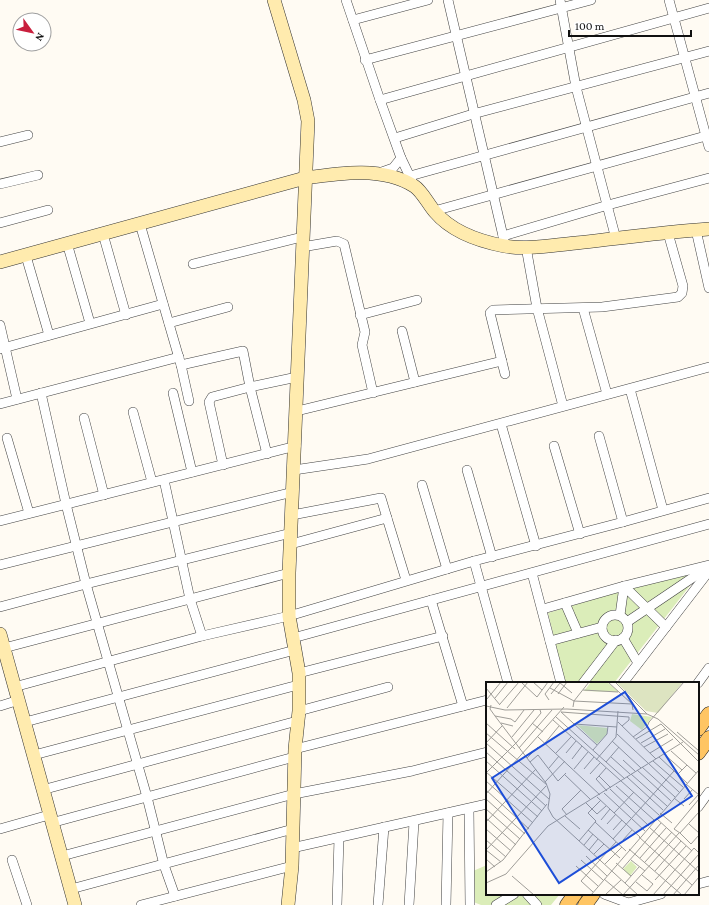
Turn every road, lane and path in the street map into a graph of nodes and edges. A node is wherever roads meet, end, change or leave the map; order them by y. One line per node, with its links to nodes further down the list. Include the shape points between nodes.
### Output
1 (274, 0): 33 (street, via 308,121)
2 (346, 0): 10 (street)
3 (428, 0): 10 (street)
4 (448, 0): 11 (street)
5 (591, 0): 7 (street)
6 (670, 0): 9 (street)
7 (561, 4): 11 (street); 12 (street)
8 (709, 8): 9 (street)
9 (674, 18): 12 (street); 14 (street)
10 (353, 20): 15 (street)
11 (456, 36): 15 (street); 16 (street)
12 (569, 48): 16 (street); 17 (street)
13 (709, 51): 14 (street)
14 (684, 57): 17 (street); 19 (street)
15 (365, 60): 20 (street)
16 (465, 75): 20 (street); 21 (street)
17 (576, 87): 21 (street); 22 (street)
18 (709, 93): 19 (street)
19 (695, 97): 22 (street); 24 (street)
20 (380, 100): 25 (street)
21 (473, 114): 25 (street); 28 (street)
22 (587, 126): 28 (street); 30 (street)
23 (28, 135): 26 (street)
24 (708, 136): 27 (street); 30 (street)
25 (395, 138): 29 (street)
26 (0, 142)
27 (709, 147)
28 (484, 155): 35 (street); 37 (street)
29 (401, 158): 31 (street, via 393,168); 35 (street)
30 (596, 166): 37 (street); 38 (street)
31 (378, 174): 33 (street, via 332,174); 35 (street)
32 (38, 175): 36 (street)
33 (304, 178): 42 (street); 49 (street)
34 (709, 178): 38 (street)
35 (413, 181): 40 (street)
36 (0, 184)
37 (493, 195): 40 (street); 48 (street)
38 (608, 205): 47 (street); 48 (street)
39 (48, 210): 41 (street)
40 (434, 211): 48 (street, via 455,230 478,239)
41 (0, 223)
42 (140, 224): 46 (street); 57 (street)
43 (709, 229): 44 (street)
44 (696, 230): 45 (street); 55 (street)
45 (668, 233): 47 (street); 60 (street, via 683,286 680,295 637,303)
46 (103, 234): 50 (street); 61 (street)
47 (616, 238): 51 (street)
48 (504, 241): 51 (street)
49 (302, 242): 54 (street); 62 (street, via 337,241 344,244); 73 (street)
50 (67, 244): 52 (street); 63 (street)
51 (526, 247): 59 (street)
52 (26, 256): 53 (street); 67 (street)
53 (0, 262)
54 (193, 264)
55 (709, 288)
56 (417, 300): 62 (street)
57 (163, 304): 61 (street); 64 (street)
58 (228, 307): 64 (street)
59 (537, 308): 60 (street); 70 (street, via 493,310 490,314); 84 (street)
60 (583, 308): 80 (street)
61 (126, 314): 63 (street)
62 (360, 315): 79 (street, via 365,332 362,345)
63 (90, 323): 67 (street)
64 (169, 323): 69 (street)
65 (0, 325): 68 (street)
66 (402, 331): 74 (street)
67 (49, 335): 68 (street)
68 (3, 348): 81 (street)
69 (180, 361): 75 (street, via 243,351); 77 (street); 82 (street)
70 (502, 361): 72 (street); 74 (street)
71 (709, 367): 76 (street)
72 (505, 374)
73 (297, 377): 75 (street); 86 (street)
74 (415, 382): 79 (street)
75 (250, 387): 93 (street); 94 (street, via 212,397 209,402)
76 (630, 389): 80 (street); 105 (street)
77 (41, 393): 81 (street); 104 (street)
78 (173, 393): 97 (street)
79 (373, 393): 86 (street)
80 (607, 394): 84 (street)
81 (17, 399): 83 (street)
82 (189, 401)
83 (0, 404)
84 (563, 406): 88 (street)
85 (133, 412): 99 (street)
86 (297, 412): 91 (street)
87 (84, 418): 102 (street)
88 (501, 424): 95 (street, via 368,459); 116 (street)
89 (599, 436): 111 (street)
90 (7, 438): 106 (street)
91 (296, 446): 93 (street); 95 (street)
92 (554, 446): 113 (street)
93 (266, 454): 94 (street)
94 (223, 465): 97 (street)
95 (294, 470): 101 (street)
96 (467, 470): 117 (street)
97 (192, 472): 98 (street)
98 (164, 480): 99 (street); 110 (street)
99 (152, 482): 102 (street)
100 (422, 485): 122 (street)
101 (293, 492): 107 (street); 110 (street)
102 (104, 495): 104 (street)
103 (709, 498): 105 (street)
104 (66, 504): 106 (street); 115 (street)
105 (663, 510): 111 (street)
106 (29, 513): 109 (street)
107 (292, 516): 108 (street, via 380,498); 114 (street)
108 (387, 518): 114 (street); 126 (street)
109 (0, 520)
110 (173, 521): 115 (street); 118 (street)
111 (623, 522): 113 (street)
112 (709, 524): 125 (street)
113 (580, 534): 116 (street)
114 (291, 539): 118 (street); 124 (street)
115 (76, 544): 120 (street); 127 (street)
116 (536, 546): 117 (street)
117 (492, 557): 119 (street)
118 (182, 560): 127 (street); 130 (street)
119 (474, 561): 122 (street); 128 (street)
120 (0, 565)
121 (709, 566): 129 (street); 134 (street)
122 (447, 569): 126 (street)
123 (709, 571): 141 (street)
124 (289, 573): 130 (street); 137 (street)
125 (532, 573): 128 (street); 135 (street)
126 (406, 580): 137 (street)
127 (86, 584): 133 (street); 139 (street)
128 (481, 586): 131 (street); 155 (street)
129 (624, 586): 132 (street); 134 (street); 136 (street)
130 (190, 599): 139 (street); 144 (street)
131 (431, 600): 145 (street); 148 (street)
132 (565, 603): 135 (street); 142 (street)
133 (0, 607)
134 (647, 608): 138 (street); 141 (street)
135 (543, 609): 147 (street)
136 (620, 615): 138 (street); 140 (street, via 609,616 602,623)
137 (289, 616): 144 (street); 148 (street)
138 (627, 622): 146 (street, via 628,632)
139 (97, 624): 149 (street); 151 (street)
140 (602, 627): 142 (street); 146 (street, via 603,634 610,641)
141 (666, 627): 152 (street)
142 (578, 633): 147 (street)
143 (0, 634): 149 (street)
144 (202, 636): 151 (street)
145 (443, 636): 154 (street); 166 (street)
146 (619, 639): 152 (street); 157 (street)
147 (550, 641): 156 (street)
148 (294, 644): 154 (street); 162 (street)
149 (4, 648): 150 (street)
150 (4, 663): 160 (street)
151 (107, 663): 160 (street); 162 (street)
152 (638, 663): 158 (street)
153 (709, 668): 159 (street)
154 (299, 679): 168 (street); 171 (street)
155 (508, 682)
156 (561, 682)
157 (584, 682)
158 (624, 682)
159 (699, 682)
160 (14, 687): 163 (street)
161 (388, 687): 168 (street)
162 (119, 696): 169 (street); 171 (street)
163 (19, 700): 165 (street); 169 (street)
164 (486, 700): 166 (street)
165 (0, 706)
166 (463, 706): 175 (street)
167 (709, 714): 170 (main road)
168 (298, 716): 175 (street); 177 (street)
169 (25, 722): 176 (street)
170 (699, 728)
171 (127, 729): 176 (street); 177 (street)
172 (709, 738): 174 (main road)
173 (486, 752): 180 (street, via 412,771)
174 (699, 752)
175 (295, 753): 180 (street); 181 (street)
176 (34, 755): 178 (street)
177 (137, 764): 178 (street); 181 (street)
178 (42, 790): 186 (street)
179 (709, 792): 183 (street)
180 (294, 794): 190 (street); 191 (street)
181 (147, 797): 186 (street); 191 (street)
182 (486, 804): 184 (street)
183 (699, 806)
184 (468, 809): 185 (street); 219 (street)
185 (448, 813): 187 (street); 218 (street)
186 (50, 819): 189 (street); 194 (street)
187 (414, 822): 188 (street); 217 (street)
188 (384, 827): 192 (street); 216 (street)
189 (0, 829)
190 (293, 829): 193 (street); 196 (street)
191 (155, 830): 194 (street); 196 (street)
192 (339, 838): 193 (street); 215 (street)
193 (292, 848): 197 (street)
194 (62, 856): 200 (street)
195 (12, 860): 212 (street)
196 (164, 864): 200 (street); 208 (street)
197 (292, 866): 208 (street); 211 (street)
198 (709, 882): 199 (street)
199 (699, 884)
200 (72, 889): 213 (street)
201 (512, 895): 220 (street)
202 (528, 895): 221 (street)
203 (574, 895): 222 (main road)
204 (592, 895): 223 (main road)
205 (607, 895): 209 (street)
206 (633, 895): 209 (street)
207 (657, 895): 209 (street)
208 (175, 896): 210 (street)
209 (628, 903)
210 (151, 904): 214 (street)
211 (285, 904)
212 (27, 905)
213 (75, 905)
214 (141, 905)
215 (337, 905)
216 (378, 905)
217 (409, 905)
218 (446, 905)
219 (470, 905)
220 (496, 905)
221 (537, 905)
222 (567, 905)
223 (585, 905)

